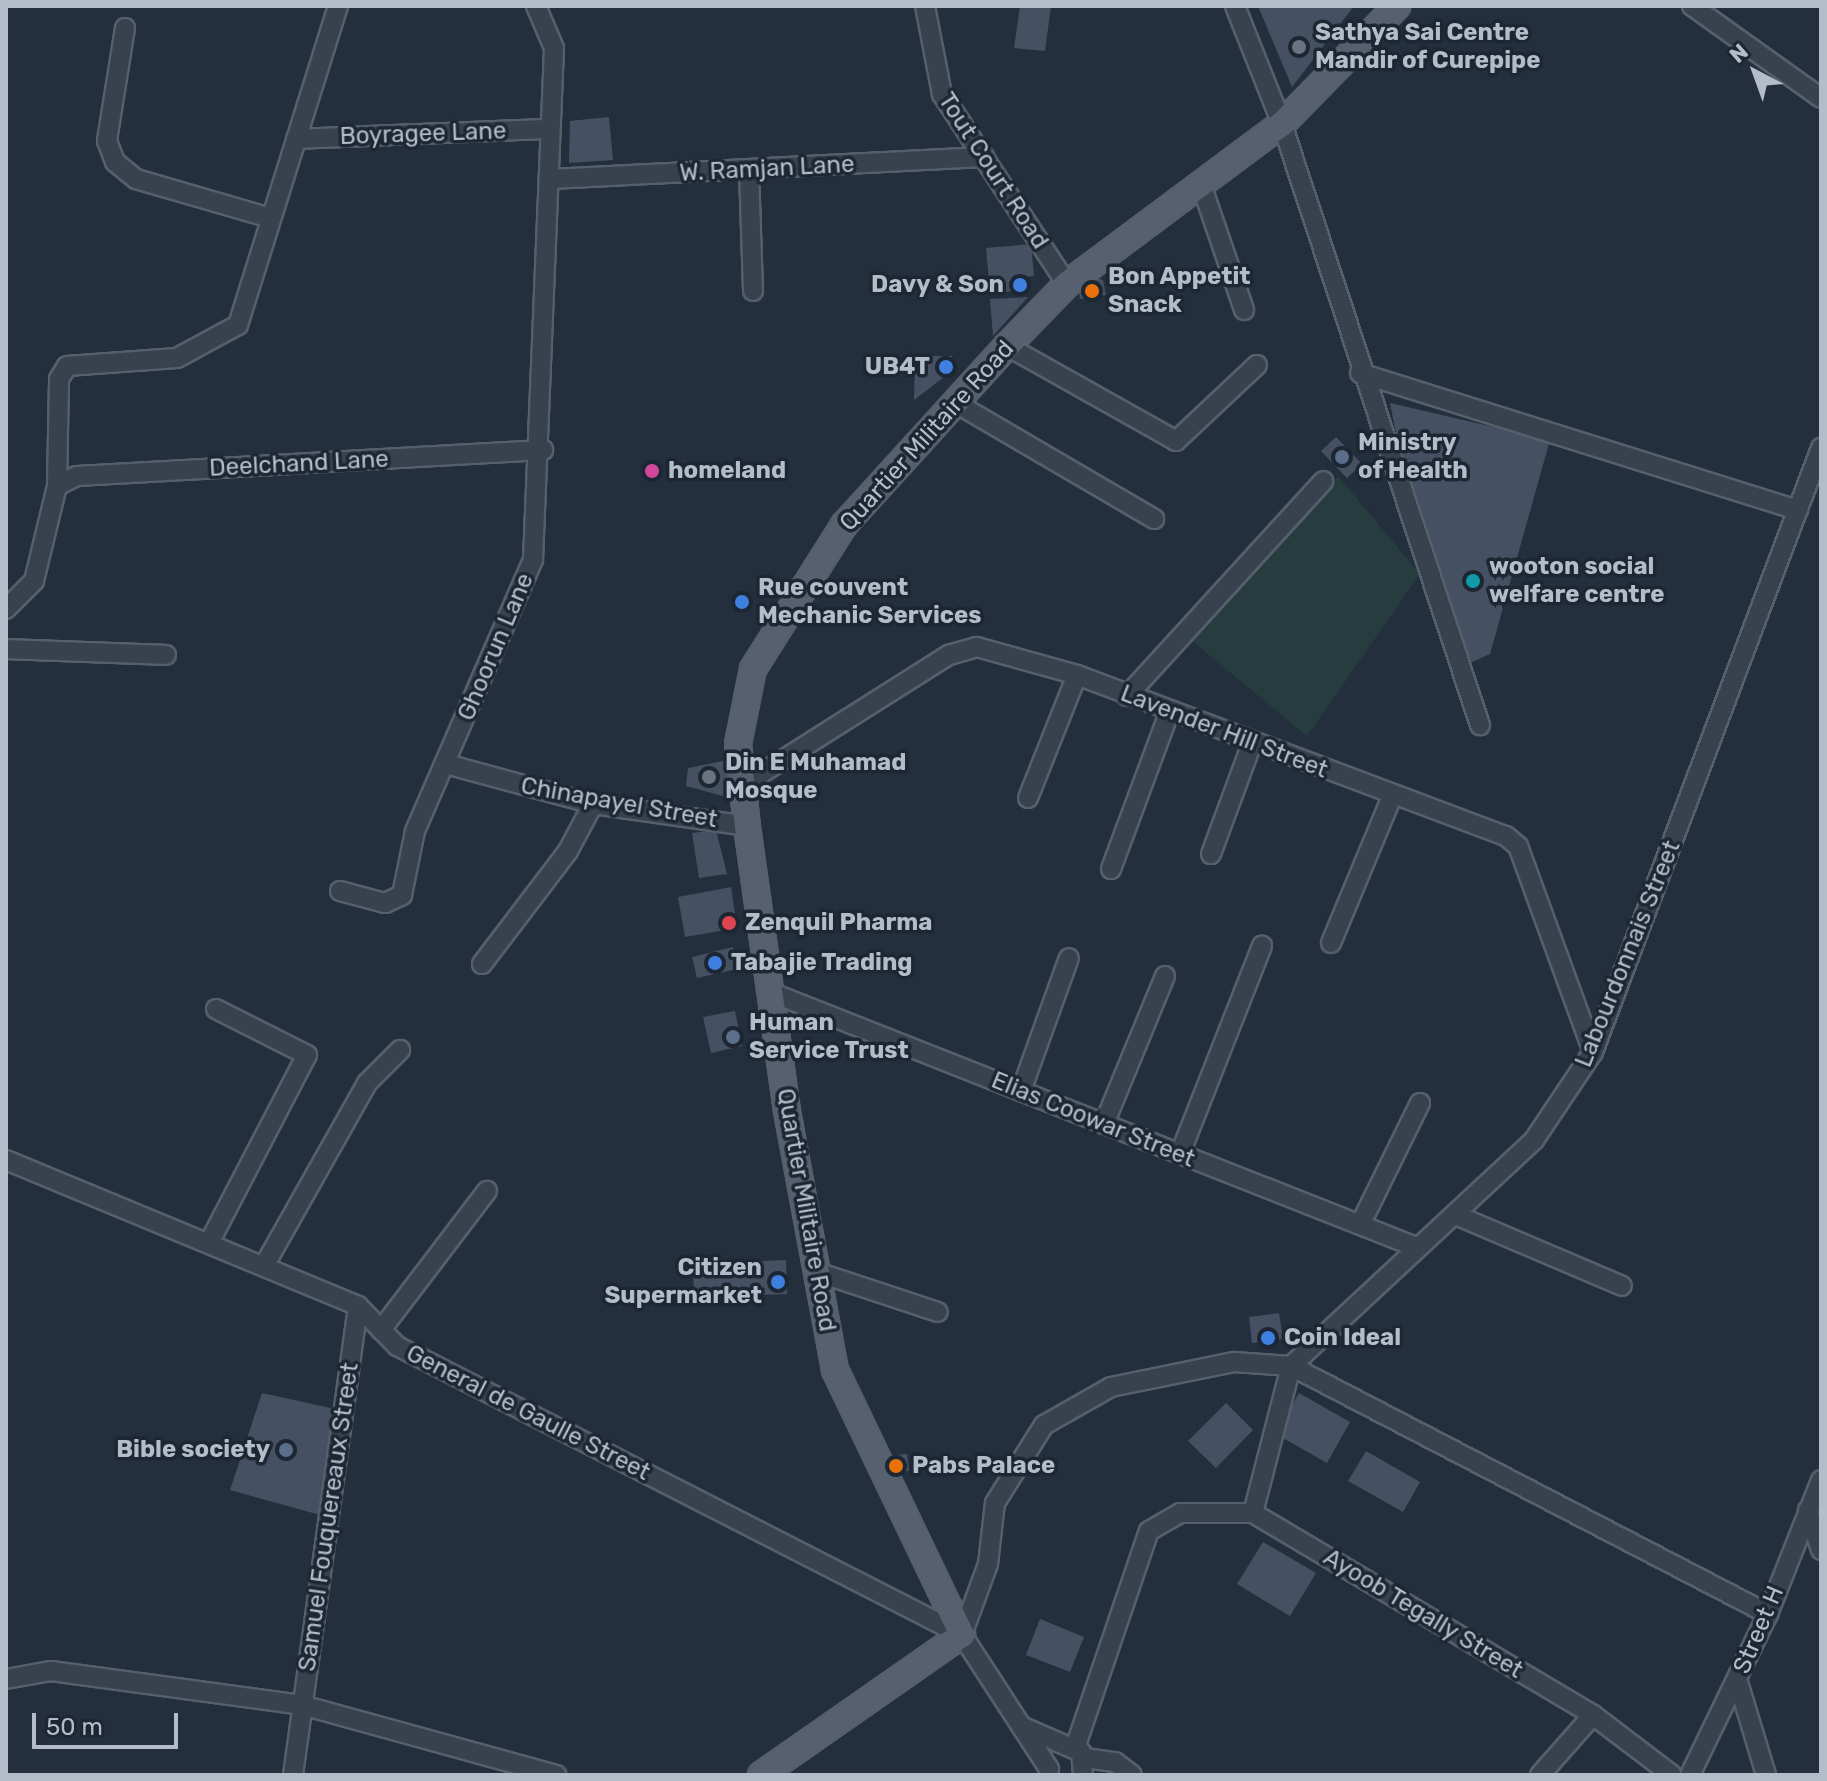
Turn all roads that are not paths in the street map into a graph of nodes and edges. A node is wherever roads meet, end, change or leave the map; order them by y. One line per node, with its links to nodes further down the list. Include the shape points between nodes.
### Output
1 (338, 6): 11 (street)
2 (536, 6): 10 (street, Ghoorun Lane, via 554,48)
3 (925, 6): 12 (street, Tout Court Road, via 933,76)
4 (1235, 6): 9 (street)
5 (1397, 6): 9 (main road, Quartier Militaire Road)
6 (1692, 6): 8 (street)
7 (125, 28): 16 (street, via 107,141 115,162 136,179)
8 (1821, 98)
9 (1282, 124): 15 (main road, Quartier Militaire Road); 22 (street)
10 (549, 129): 11 (street, Boyragee Lane); 14 (street, Ghoorun Lane)
11 (296, 139): 16 (street)
12 (984, 157): 13 (street, W. Ramjan Lane); 17 (street, Tout Court Road)
13 (749, 170): 14 (street, W. Ramjan Lane); 18 (street)
14 (550, 179): 25 (street, Ghoorun Lane)
15 (1202, 187): 17 (main road, Quartier Militaire Road); 19 (street)
16 (267, 217): 27 (street, via 238,325 177,358 67,366 59,379)
17 (1067, 284): 20 (main road, Quartier Militaire Road)
18 (753, 291)
19 (1244, 310)
20 (1007, 346): 21 (street, via 1176,441); 23 (main road, Quartier Militaire Road)
21 (1257, 365)
22 (1360, 373): 29 (street); 37 (street)
23 (954, 402): 30 (street); 40 (main road, Quartier Militaire Road, via 844,525 769,636 742,708)
24 (1821, 448): 28 (street, Labourdonnais Street)
25 (543, 450): 27 (street, Deelchand Lane, via 77,476); 39 (street, Ghoorun Lane, via 525,585)
26 (1323, 481): 35 (street)
27 (57, 486): 31 (street, via 34,581)
28 (1813, 493): 29 (street, Labourdonnais Street)
29 (1798, 510): 56 (street, Labourdonnais Street)
30 (1154, 519)
31 (6, 609)
32 (6, 649): 33 (street)
33 (166, 655)
34 (1077, 675): 35 (street, Lavender Hill Street); 40 (street, Lavender Hill Street, via 977,647 949,655); 42 (street)
35 (1127, 696): 36 (street, Lavender Hill Street)
36 (1169, 713): 38 (street, Lavender Hill Street); 46 (street)
37 (1480, 725)
38 (1251, 746): 41 (street, Lavender Hill Street); 45 (street)
39 (446, 764): 43 (street, Chinapayel Street); 47 (street, Ghoorun Lane, via 415,831 402,895 385,903)
40 (743, 785): 44 (main road, Quartier Militaire Road)
41 (1393, 794): 48 (street); 56 (street, Lavender Hill Street, via 1518,846)
42 (1028, 798)
43 (593, 804): 44 (street, Chinapayel Street); 51 (street, via 568,851)
44 (747, 826): 53 (main road, Quartier Militaire Road)
45 (1211, 854)
46 (1111, 869)
47 (340, 891)
48 (1331, 943)
49 (1262, 946): 60 (street)
50 (1069, 958): 57 (street)
51 (482, 964)
52 (1165, 976): 59 (street)
53 (770, 992): 57 (street, Elias Coowar Street); 68 (main road, Quartier Militaire Road)
54 (216, 1009): 65 (street, via 307,1055)
55 (400, 1050): 67 (street, via 367,1083)
56 (1593, 1052): 63 (street, Labourdonnais Street, via 1534,1140)
57 (1021, 1091): 59 (street, Elias Coowar Street)
58 (1420, 1103): 64 (street)
59 (1104, 1124): 60 (street, Elias Coowar Street)
60 (1180, 1154): 64 (street, Elias Coowar Street)
61 (6, 1160): 65 (street, General de Gaulle Street)
62 (487, 1191): 72 (street)
63 (1458, 1216): 66 (street, Labourdonnais Street); 69 (street)
64 (1360, 1225): 66 (street, Elias Coowar Street)
65 (209, 1243): 67 (street, General de Gaulle Street)
66 (1416, 1247): 73 (street, Labourdonnais Street)
67 (264, 1266): 70 (street, General de Gaulle Street)
68 (817, 1272): 71 (street); 79 (main road, Quartier Militaire Road, via 835,1370 851,1413)
69 (1622, 1286)
70 (358, 1306): 72 (street, General de Gaulle Street); 82 (street, Samuel Fouquereaux Street)
71 (938, 1312)
72 (381, 1330): 79 (street, General de Gaulle Street, via 397,1346)
73 (1291, 1366): 76 (street); 78 (street); 79 (street, via 1197,1365 1111,1387 1044,1425 995,1503 988,1564)
74 (1821, 1480): 75 (street, Street H)
75 (1808, 1510): 77 (street); 78 (street, Street H)
76 (1253, 1513): 83 (street, Ayoob Tegally Street); 85 (street, via 1180,1513 1149,1531)
77 (1821, 1550)
78 (1768, 1614): 81 (street, Street H)
79 (962, 1635): 84 (street, Quartier Militaire Road); 89 (main road)
80 (10, 1676): 82 (street, via 51,1671)
81 (1738, 1682): 93 (street, Street H); 94 (street)
82 (302, 1705): 87 (street, Samuel Fouquereaux Street); 88 (street)
83 (1593, 1715): 91 (street); 92 (street)
84 (1023, 1727): 85 (street); 86 (street, Quartier Militaire Road)
85 (1077, 1757): 86 (street, via 1053,1754); 90 (street, via 1115,1762)
86 (1050, 1772)
87 (293, 1775)
88 (557, 1775)
89 (761, 1775)
90 (1132, 1775)
91 (1540, 1775)
92 (1672, 1775)
93 (1690, 1775)
94 (1766, 1775)

